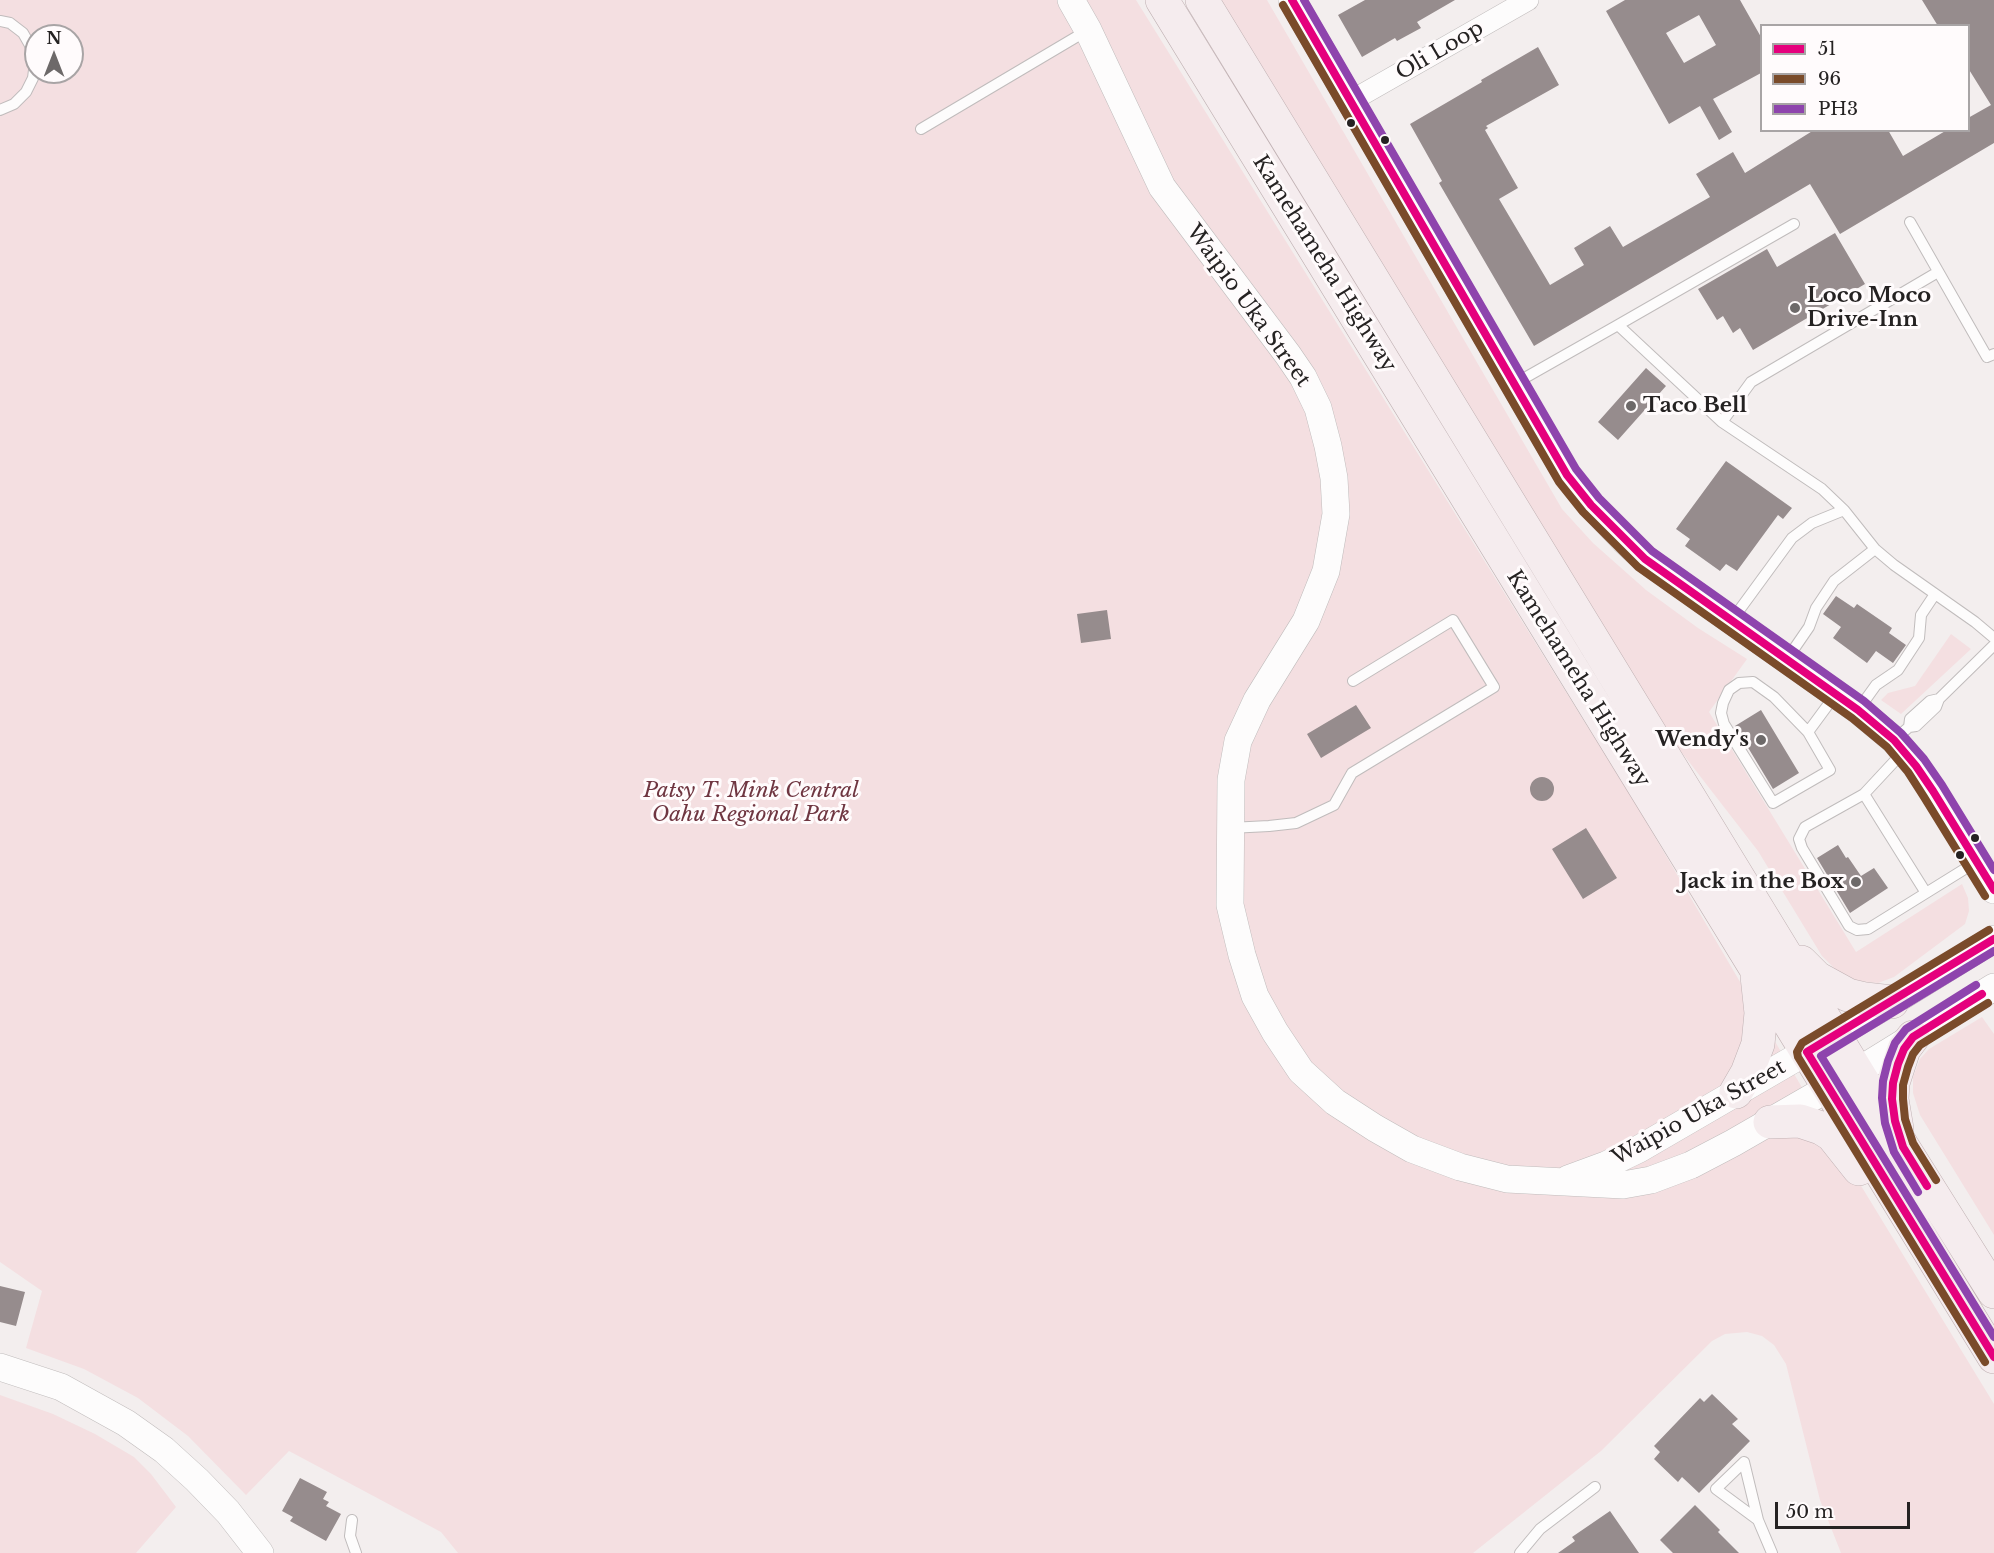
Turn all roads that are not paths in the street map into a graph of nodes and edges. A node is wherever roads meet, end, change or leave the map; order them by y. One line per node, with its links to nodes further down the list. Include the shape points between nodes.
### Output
1 (1071, 0): 7 (street, Waipio Uka Street)
2 (1162, 0): 37 (main road, Kamehameha Highway)
3 (1202, 0): 35 (main road, Kamehameha Highway)
4 (1292, 0): 8 (street)
5 (1528, 0): 8 (street, Oli Loop)
6 (0, 21): 9 (lane, via 23,33 32,46 35,62 26,92 14,104)
7 (1088, 30): 10 (lane); 31 (street, Waipio Uka Street, via 1162,187 1303,377 1318,408 1334,478 1336,514 1326,571 1306,621 1257,700 1238,741)
8 (1351, 101): 16 (street)
9 (0, 110)
10 (921, 129)
11 (1910, 222): 13 (lane)
12 (1794, 224): 14 (lane)
13 (1938, 272): 15 (lane, via 1987,357); 17 (lane, via 1751,382)
14 (1618, 325): 16 (lane); 17 (lane)
15 (1994, 354)
16 (1514, 384): 21 (street, via 1567,475 1606,523 1645,559)
17 (1722, 422): 18 (lane, via 1822,489)
18 (1844, 510): 19 (lane); 21 (lane, via 1812,523 1792,538)
19 (1875, 549): 20 (lane); 24 (lane, via 1834,581)
20 (1935, 594): 22 (lane); 27 (lane, via 1921,615 1919,638 1898,670 1876,685)
21 (1731, 620): 24 (street)
22 (1994, 638)
23 (1994, 645): 29 (lane)
24 (1787, 659): 26 (street)
25 (1353, 681): 31 (lane, via 1453,620 1494,687 1352,773 1334,805 1296,823)
26 (1836, 694): 27 (street); 28 (lane)
27 (1858, 710): 29 (street)
28 (1808, 732): 28 (lane, via 1774,697 1753,682 1739,683 1723,703 1724,724 1773,803 1830,770)
29 (1902, 739): 30 (lane); 32 (street)
30 (1864, 794): 34 (lane); 34 (lane, via 1805,827 1800,839 1849,926 1868,930)
31 (1229, 828): 48 (street, Waipio Uka Street, via 1230,905 1242,955 1255,996 1302,1071 1335,1102 1412,1149 1507,1179)
32 (1976, 861): 33 (street); 34 (lane)
33 (1994, 890)
34 (1926, 893)
35 (1763, 915): 39 (main road, via 1817,978 1848,995); 40 (main road, Kamehameha Highway)
36 (1994, 939): 39 (street, Waipio Uka Street)
37 (1756, 971): 42 (main road, Kamehameha Highway); 45 (main road, via 1761,1013 1759,1037)
38 (1992, 986): 41 (street, Waipio Uka Street)
39 (1892, 1002): 40 (street, Waipio Uka Street)
40 (1836, 1035): 42 (street, Waipio Uka Street); 43 (main road, Kamehameha Highway)
41 (1913, 1037): 43 (street, Waipio Uka Street); 47 (main road, via 1904,1049 1893,1083 1895,1121)
42 (1807, 1052): 44 (main road, Kamehameha Highway); 45 (street, Waipio Uka Street)
43 (1858, 1071): 44 (street, Waipio Uka Street); 47 (main road, Kamehameha Highway)
44 (1829, 1088): 46 (street, Waipio Uka Street); 49 (main road, Kamehameha Highway)
45 (1736, 1092): 48 (street, Waipio Uka Street, via 1639,1149)
46 (1770, 1122): 48 (street, Waipio Uka Street, via 1691,1165 1651,1180 1623,1185); 49 (main road, via 1800,1121 1832,1135 1874,1190)
47 (1903, 1147): 50 (main road, Kamehameha Highway)
48 (1552, 1183)
49 (1906, 1213): 51 (main road, Kamehameha Highway)
50 (1994, 1292)
51 (1994, 1357)
52 (0, 1367): 56 (street, via 61,1388 136,1429 197,1480)
53 (1595, 1487): 58 (lane, via 1540,1529)
54 (352, 1520): 57 (lane, via 350,1536)
55 (1758, 1520): 55 (lane, via 1716,1489 1744,1462 1755,1508); 59 (lane)
56 (260, 1553)
57 (356, 1553)
58 (1520, 1553)
59 (1772, 1553)

